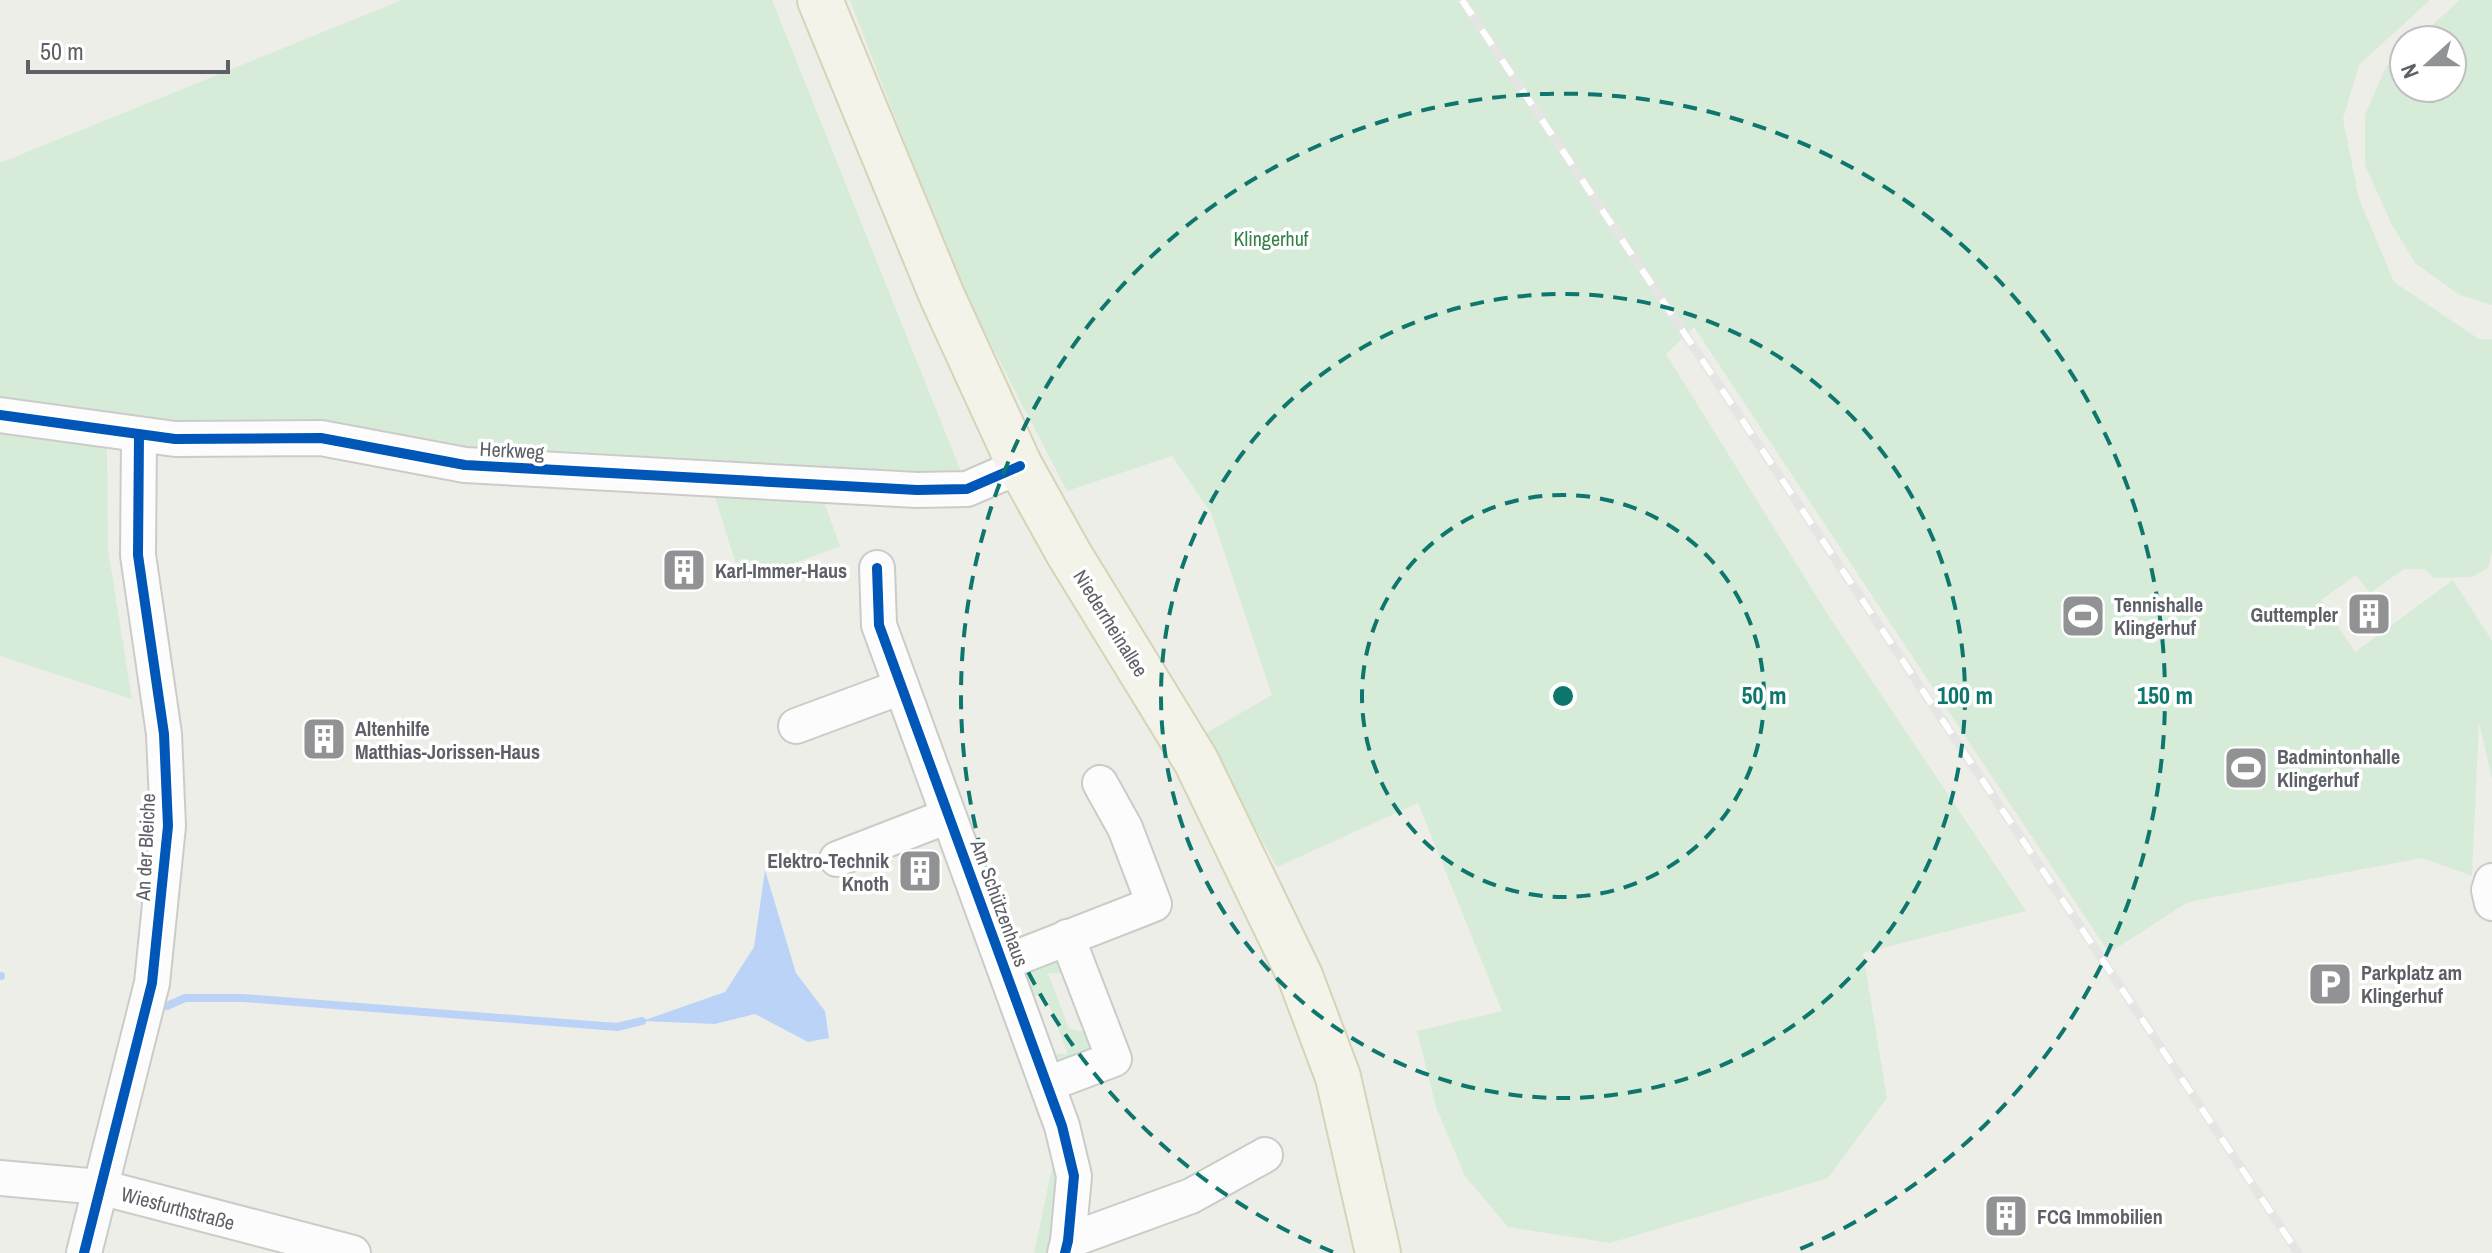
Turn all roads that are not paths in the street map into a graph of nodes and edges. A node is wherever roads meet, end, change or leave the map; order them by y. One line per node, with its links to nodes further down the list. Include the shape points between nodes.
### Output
1 (820, 0): 4 (main road, Niederrheinallee, via 942,296)
2 (0, 415): 3 (street, Herkweg)
3 (139, 435): 4 (street, Herkweg, via 321,438 465,465 917,490 967,489); 18 (street, An der Bleiche, via 138,555 164,734 168,826 149,999)
4 (1020, 466): 22 (main road, Niederrheinallee, via 1196,761 1300,976 1338,1077)
5 (877, 568): 6 (street, Am Schützenhaus, via 879,625)
6 (901, 687): 7 (street); 9 (street, Am Schützenhaus)
7 (796, 726)
8 (1100, 783): 13 (street, Am Schützenhaus, via 1125,828 1154,904)
9 (948, 816): 10 (street); 14 (street, Am Schützenhaus)
10 (837, 859)
11 (2492, 881): 12 (street)
12 (2492, 903)
13 (1067, 937): 14 (street, Am Schützenhaus); 15 (street, via 1114,1059)
14 (1003, 963): 15 (street, Am Schützenhaus)
15 (1048, 1084): 19 (street, Am Schützenhaus, via 1074,1176)
16 (1265, 1155): 19 (street, Am Schützenhaus, via 1191,1196)
17 (0, 1178): 18 (street, Wiesfurthstraße)
18 (100, 1187): 20 (street, An der Bleiche); 21 (street, Wiesfurthstraße)
19 (1066, 1247)
20 (84, 1253)
21 (353, 1253)
22 (1378, 1253)

